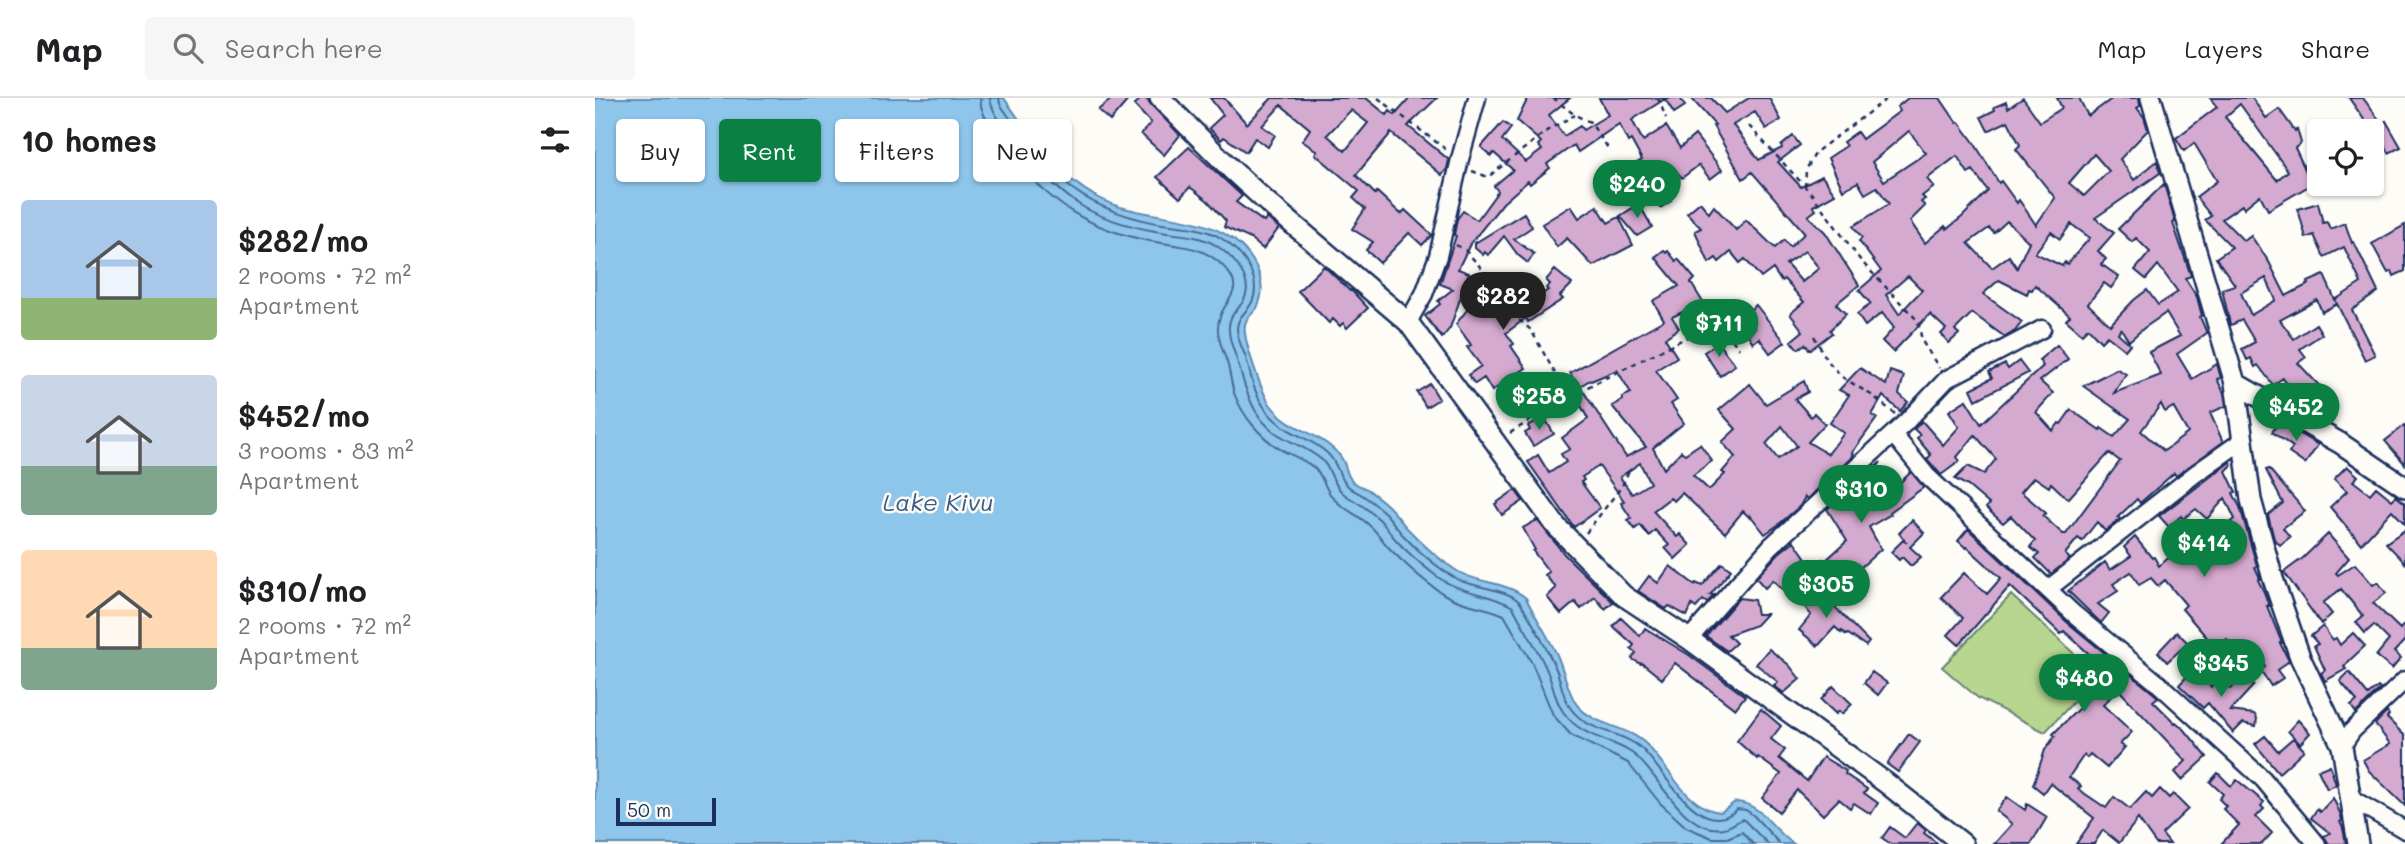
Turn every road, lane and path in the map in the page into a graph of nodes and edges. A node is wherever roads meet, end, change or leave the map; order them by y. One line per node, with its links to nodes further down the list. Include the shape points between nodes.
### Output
1 (1160, 98): 15 (street, via 1311,242)
2 (1378, 98): 12 (path)
3 (1477, 98): 12 (street)
4 (1553, 98): 8 (path)
5 (1658, 98): 9 (path)
6 (1888, 98): 13 (path, via 1816,152 1806,170)
7 (2151, 98): 20 (street)
8 (1575, 115): 11 (path, via 1590,122); 12 (path, via 1488,177)
9 (1666, 118)
10 (1749, 127): 13 (path)
11 (1608, 148)
12 (1460, 163): 14 (street)
13 (1805, 187): 19 (path, via 1861,261 1918,321 1922,341)
14 (1441, 235): 15 (street, via 1424,294); 21 (path, via 1465,250 1512,302 1517,318 1531,330)
15 (1408, 322): 24 (street)
16 (2042, 329): 19 (street)
17 (1814, 336): 22 (path, via 1842,377 1873,396)
18 (1739, 349): 21 (path, via 1719,321)
19 (1947, 379): 22 (street)
20 (2235, 383): 23 (street); 26 (street, via 2340,443)
21 (1568, 397): 24 (path)
22 (1899, 428): 28 (street, via 1927,476); 29 (street, via 1771,546)
23 (2243, 440): 28 (street); 31 (street, via 2251,500 2273,579 2300,657)
24 (1495, 442): 27 (street)
25 (1630, 468): 27 (path, via 1622,486)
26 (2405, 487)
27 (1576, 547): 29 (street, via 1624,596)
28 (2048, 589): 35 (street, via 2263,779)
29 (1689, 639): 34 (street)
30 (2405, 680): 31 (street)
31 (2342, 746): 32 (street)
32 (2352, 799): 33 (street); 36 (street)
33 (2405, 831)
34 (1963, 844)
35 (2317, 844)
36 (2358, 844)

